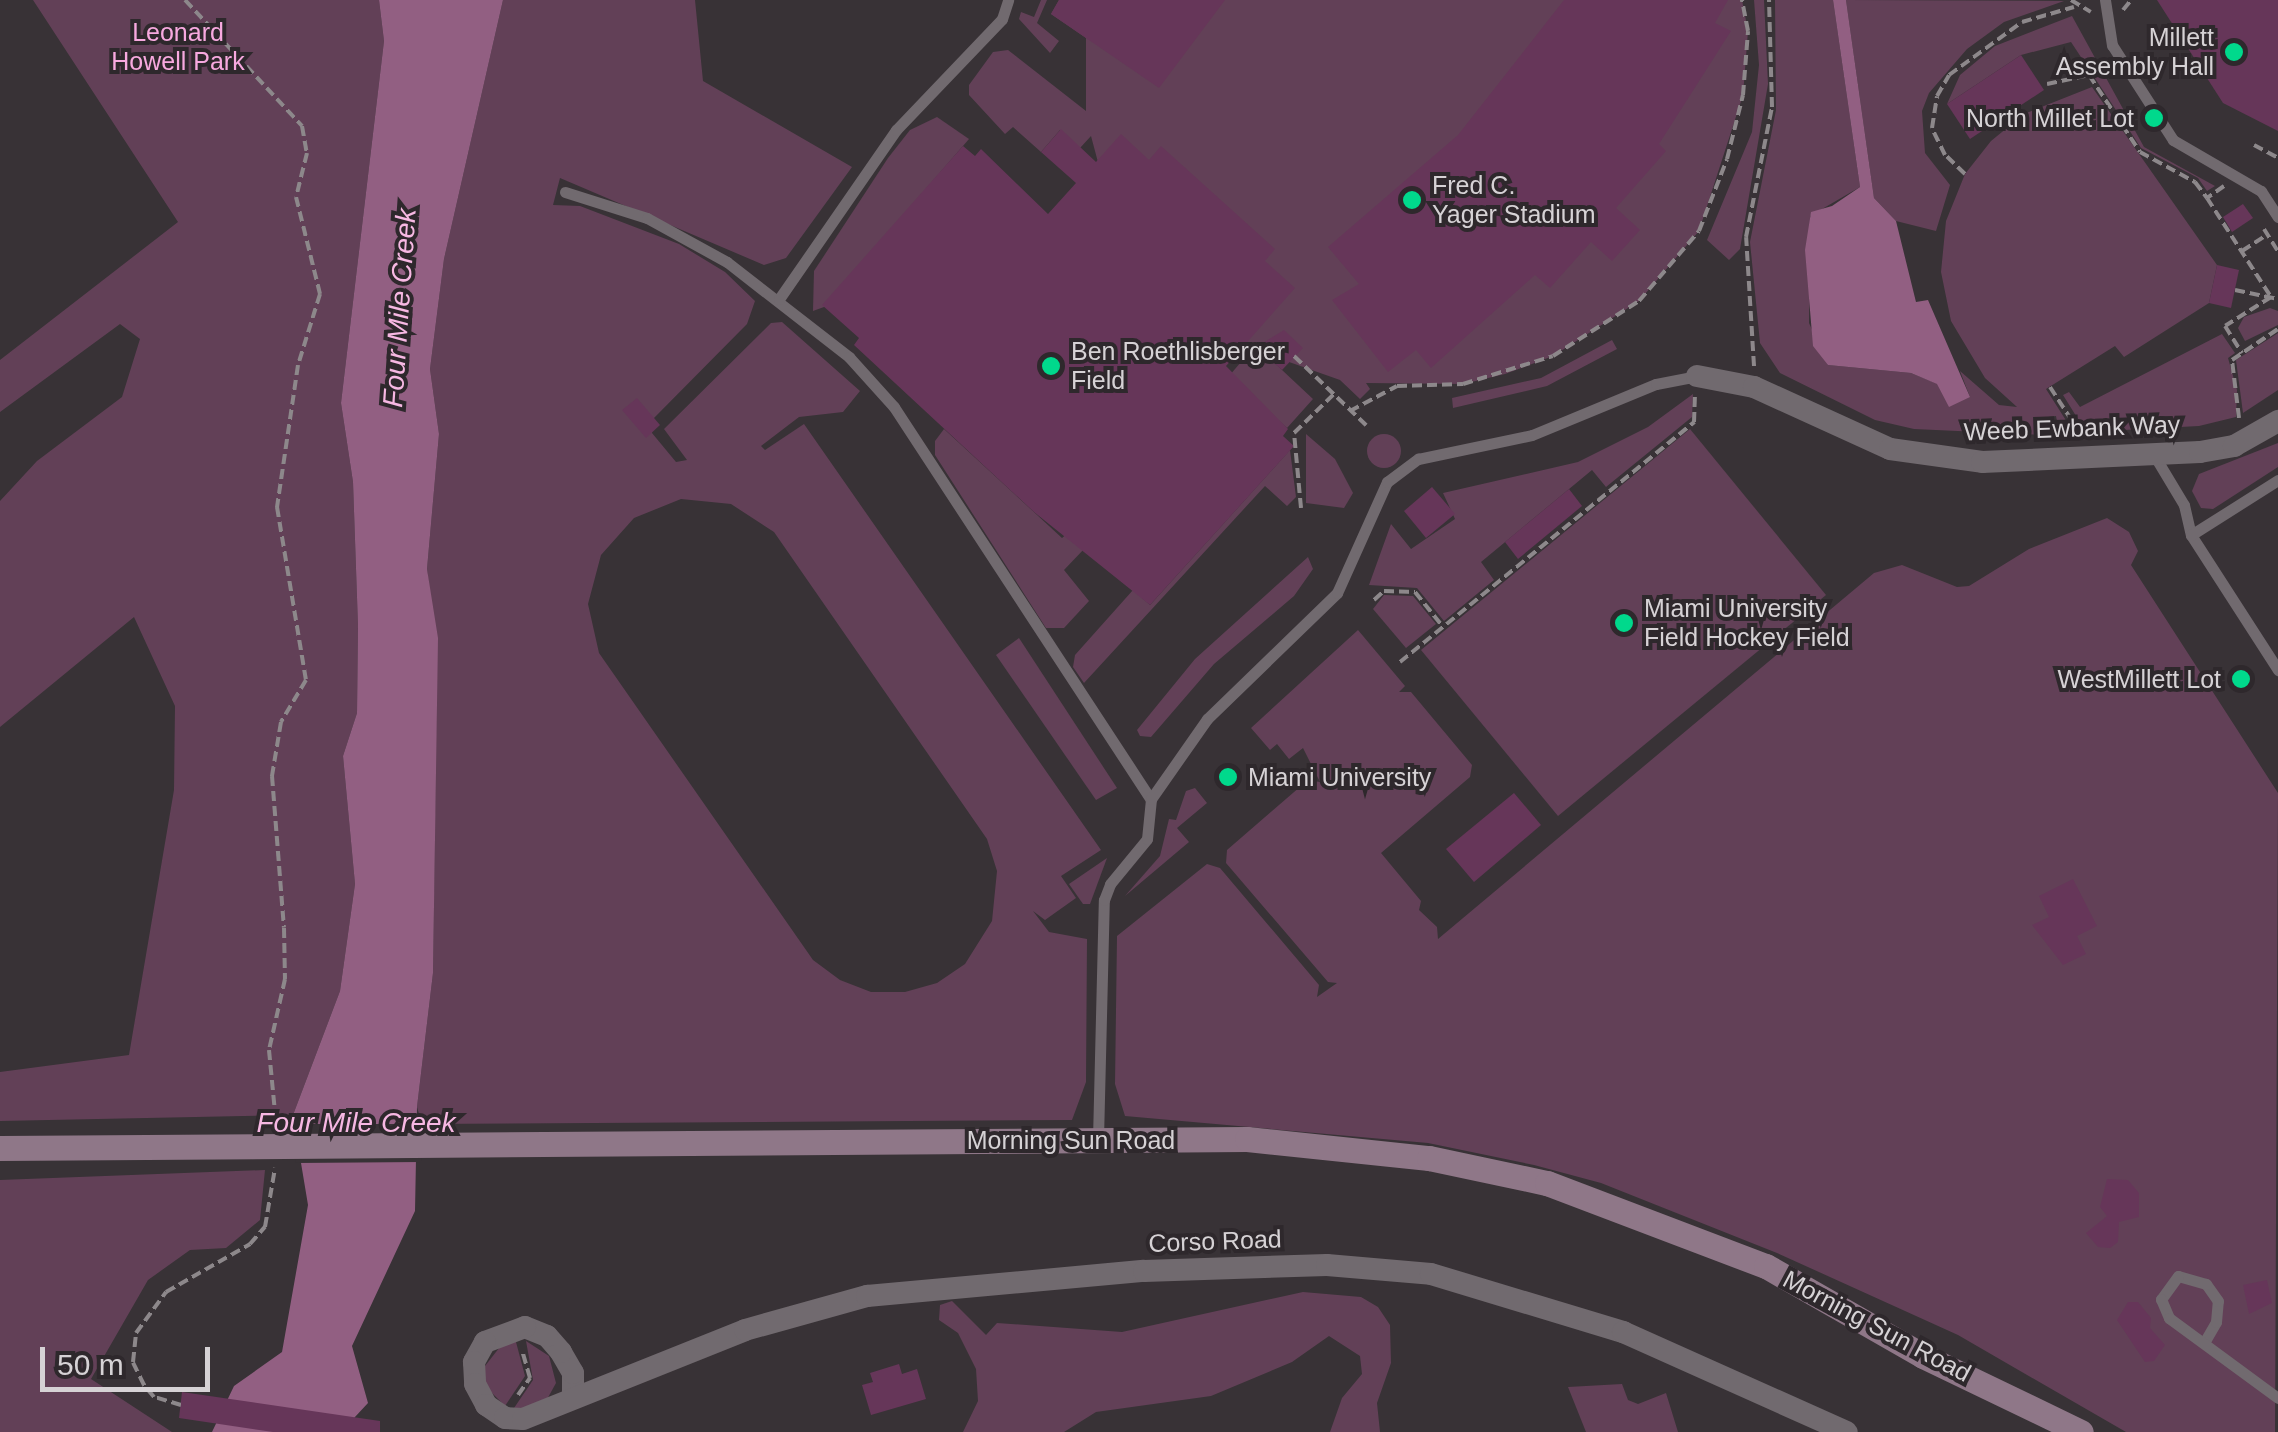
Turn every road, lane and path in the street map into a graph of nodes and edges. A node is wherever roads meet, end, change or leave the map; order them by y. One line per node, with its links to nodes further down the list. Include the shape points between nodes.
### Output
1 (185, 0): 51 (path, via 294,112 308,154 296,197 320,294 298,365 278,507 306,680 281,722 272,776 285,979 269,1050)
2 (1008, 0): 23 (lane, via 1002,18 896,130)
3 (1742, 0): 33 (path, via 1748,31 1743,95 1727,160 1698,231 1638,301 1553,356 1463,384 1397,386)
4 (1769, 0): 28 (path, via 1772,107 1746,238)
5 (2071, 0): 7 (path)
6 (2104, 0): 8 (lane)
7 (2074, 8): 8 (path); 12 (path, via 2022,22 1949,74 1932,128 1945,155)
8 (2106, 17): 16 (lane, via 2112,45 2173,140 2261,190)
9 (2048, 84): 15 (path, via 2089,75 2140,152 2196,182)
10 (2254, 145): 11 (path)
11 (2278, 158)
12 (1965, 174)
13 (565, 192): 23 (lane, via 647,218)
14 (2234, 193): 15 (path, via 2224,188)
15 (2207, 198): 20 (path)
16 (2278, 217)
17 (2260, 222): 18 (path)
18 (2268, 234): 19 (path); 20 (path)
19 (2278, 251)
20 (2241, 252): 22 (path)
21 (2235, 290): 22 (path)
22 (2271, 297): 24 (path); 26 (path, via 2225,326)
23 (779, 299): 50 (lane, via 849,357 894,407)
24 (2278, 299)
25 (2278, 329): 26 (path)
26 (2242, 353): 35 (path, via 2232,360)
27 (1294, 356): 32 (path)
28 (1754, 361): 30 (path); 30 (path)
29 (1696, 376): 30 (street, Weeb Ewbank Way); 47 (path, via 1694,422); 50 (lane, via 1656,384 1532,434 1407,466 1379,495 1337,593 1207,719)
30 (1761, 378): 42 (street, Weeb Ewbank Way, via 1906,452 1982,462)
31 (2050, 387): 39 (path)
32 (1334, 394): 33 (path); 44 (path, via 1294,433)
33 (1350, 411): 38 (path)
34 (2249, 414): 35 (path)
35 (2240, 420): 37 (path)
36 (2278, 422): 41 (street, Weeb Ewbank Way, via 2234,446)
37 (2226, 424)
38 (1366, 425)
39 (2082, 436): 40 (path); 42 (path)
40 (2064, 437)
41 (2154, 455): 42 (street, Weeb Ewbank Way); 45 (lane, via 2184,505)
42 (2096, 456)
43 (2278, 480): 45 (lane)
44 (1301, 508)
45 (2191, 535): 49 (lane)
46 (1374, 600): 47 (path, via 1388,590 1415,592)
47 (1442, 627): 48 (path)
48 (1400, 662)
49 (2278, 670)
50 (1150, 799): 52 (lane, via 1147,839 1104,900)
51 (276, 1116)
52 (1098, 1140): 53 (main road, Morning Sun Road); 62 (main road, Morning Sun Road, via 1247,1139 1347,1148 1547,1183 1766,1266 1923,1356)
53 (0, 1148)
54 (275, 1169): 59 (path, via 265,1227 250,1244 166,1292 136,1333 133,1362 144,1385 154,1397)
55 (524, 1328): 57 (street, via 547,1336 562,1352); 60 (path, via 520,1344 530,1378); 60 (street, via 485,1342 474,1362 480,1395)
56 (2205, 1341): 56 (lane, via 2218,1301 2206,1284 2178,1276 2161,1299 2165,1309 2183,1332); 58 (lane)
57 (573, 1397): 60 (street, Corso Road, via 523,1419); 61 (street, Corso Road, via 745,1330 866,1296 1144,1271 1327,1265 1432,1274 1623,1332)
58 (2278, 1398)
59 (181, 1406)
60 (505, 1418)
61 (1847, 1432)
62 (2081, 1432)

